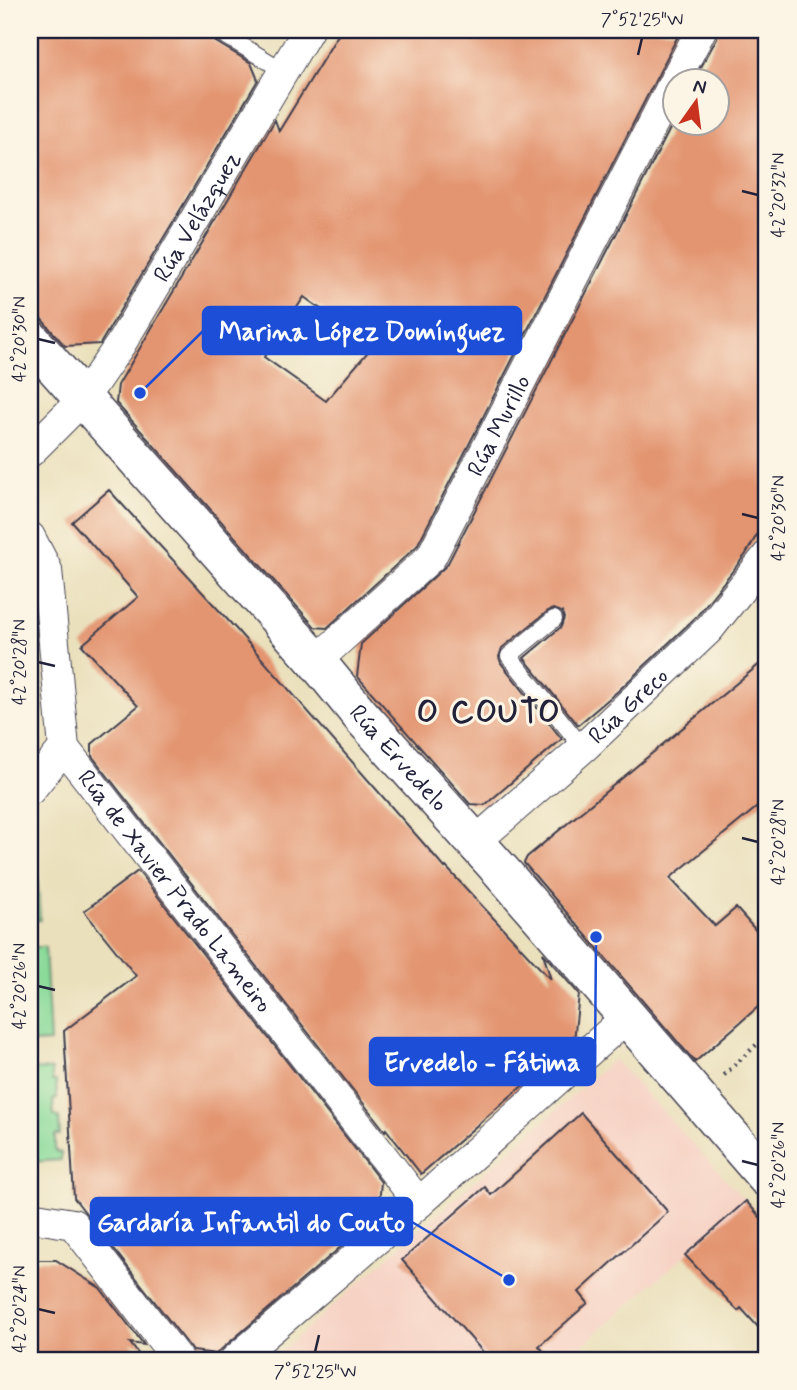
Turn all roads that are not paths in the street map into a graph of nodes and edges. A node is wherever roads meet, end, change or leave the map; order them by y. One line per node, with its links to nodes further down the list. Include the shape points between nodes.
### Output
1 (216, 30): 5 (lane)
2 (308, 30): 5 (street, Rúa Velázquez)
3 (701, 30): 4 (street, Rúa Murillo)
4 (683, 66)
5 (284, 71): 8 (street, Rúa Velázquez, via 120,345)
6 (660, 110): 13 (street, Rúa Murillo, via 431,557)
7 (30, 339): 8 (street, Rúa Ervedelo)
8 (82, 400): 9 (street); 13 (street, Rúa Ervedelo)
9 (30, 452)
10 (30, 537): 14 (street, Rúa de Xavier Prado Lameiro, via 47,570)
11 (767, 556): 15 (street, Rúa Greco, via 709,629)
12 (554, 619): 15 (lane, via 509,656)
13 (316, 661): 17 (street, Rúa Ervedelo)
14 (64, 748): 16 (street); 20 (street, Rúa de Xavier Prado Lameiro)
15 (583, 748): 17 (street, Rúa Greco)
16 (30, 790)
17 (475, 842): 18 (street, Rúa Ervedelo)
18 (627, 1017): 19 (street, Rúa Ervedelo); 20 (street)
19 (767, 1178)
20 (419, 1203): 23 (street)
21 (30, 1217): 22 (street, via 73,1224)
22 (178, 1360)
23 (235, 1360)

